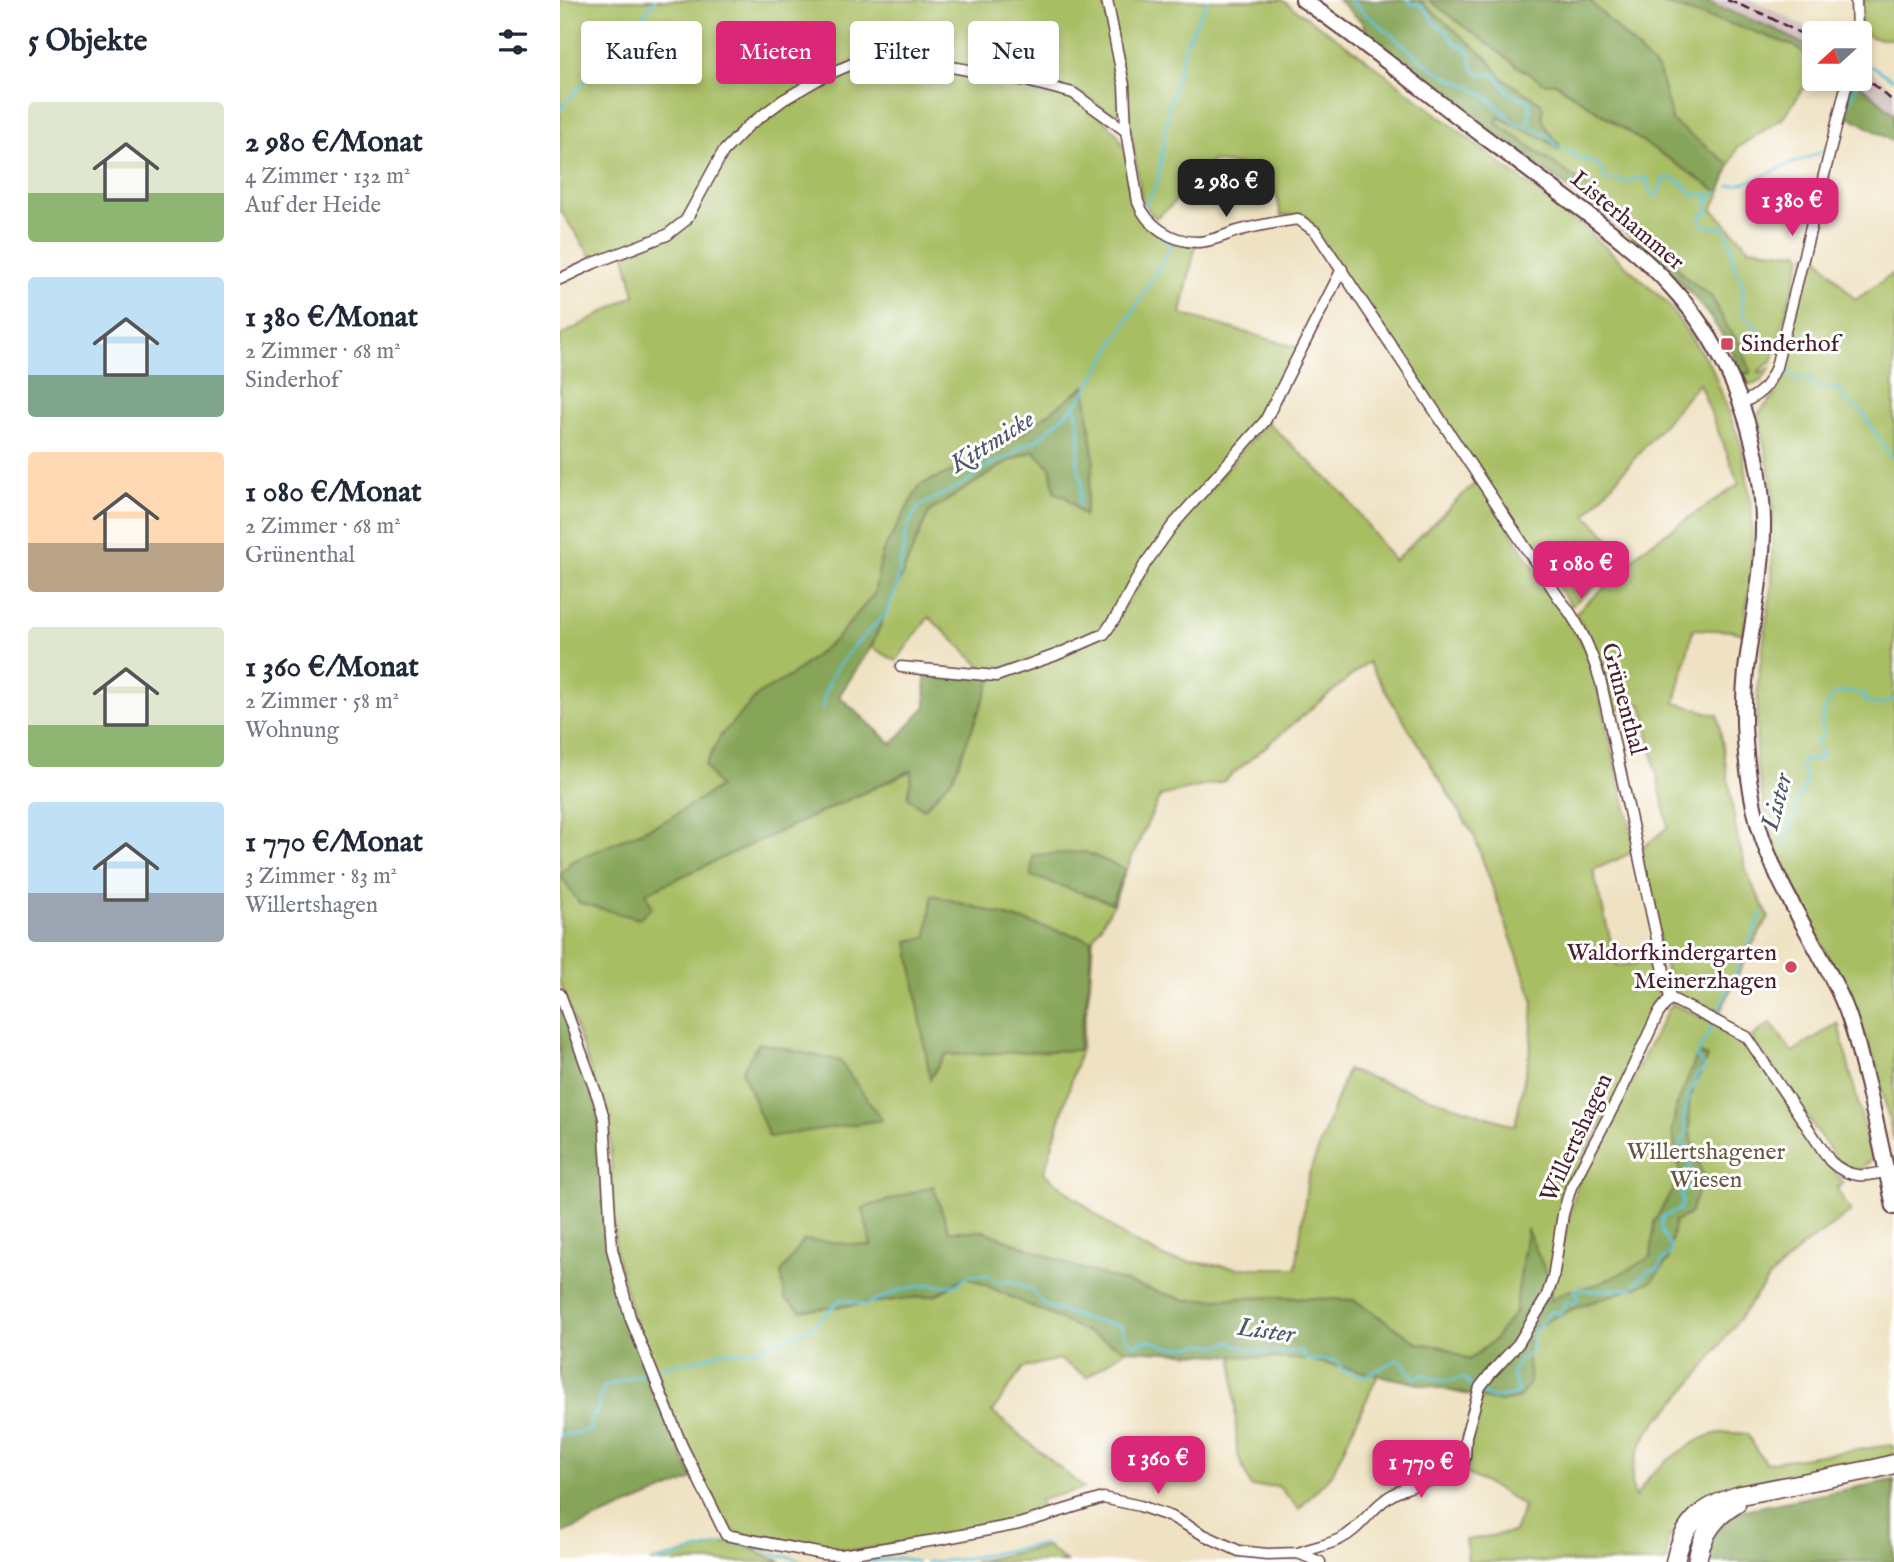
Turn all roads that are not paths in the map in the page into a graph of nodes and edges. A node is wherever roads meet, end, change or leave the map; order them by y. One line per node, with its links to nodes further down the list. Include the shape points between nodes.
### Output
1 (1107, 0): 6 (street, via 1124,86)
2 (1303, 0): 9 (main road, Listerhammer, via 1647,263 1674,289 1708,335)
3 (1856, 0): 4 (street)
4 (1857, 21)
5 (1845, 91): 9 (street, via 1776,366 1767,387)
6 (1126, 131): 7 (street, Grünenthal, via 1138,202 1152,224 1176,239 1199,242 1269,222 1298,219 1316,232); 8 (street, via 1073,93 924,62 864,59 824,76 748,126 723,152 686,220 667,235)
7 (1342, 269): 10 (street, via 1265,421 1173,525 1104,634 996,676); 12 (street, Grünenthal, via 1571,612 1592,652)
8 (560, 279)
9 (1741, 404): 13 (main road, Listerhammer, via 1756,458 1763,519 1762,572 1746,672 1744,721 1755,812 1769,856 1841,997)
10 (901, 667)
11 (560, 994): 17 (street, via 604,1118 612,1249 630,1317 682,1446 726,1535 841,1555 1019,1524 1103,1498 1172,1517 1239,1551)
12 (1670, 998): 13 (street, via 1747,1037 1839,1170 1864,1176); 17 (street, Willertshagen, via 1572,1187 1546,1298 1518,1344 1478,1392 1462,1468 1386,1498 1340,1539)
13 (1890, 1171): 14 (main road, Listerhammer)
14 (1894, 1207)
15 (1894, 1464): 19 (highway, via 1720,1501 1690,1526)
16 (1894, 1473): 20 (highway, via 1741,1501 1715,1519 1699,1548)
17 (1298, 1553): 18 (street)
18 (1320, 1562)
19 (1675, 1562)
20 (1698, 1562)

